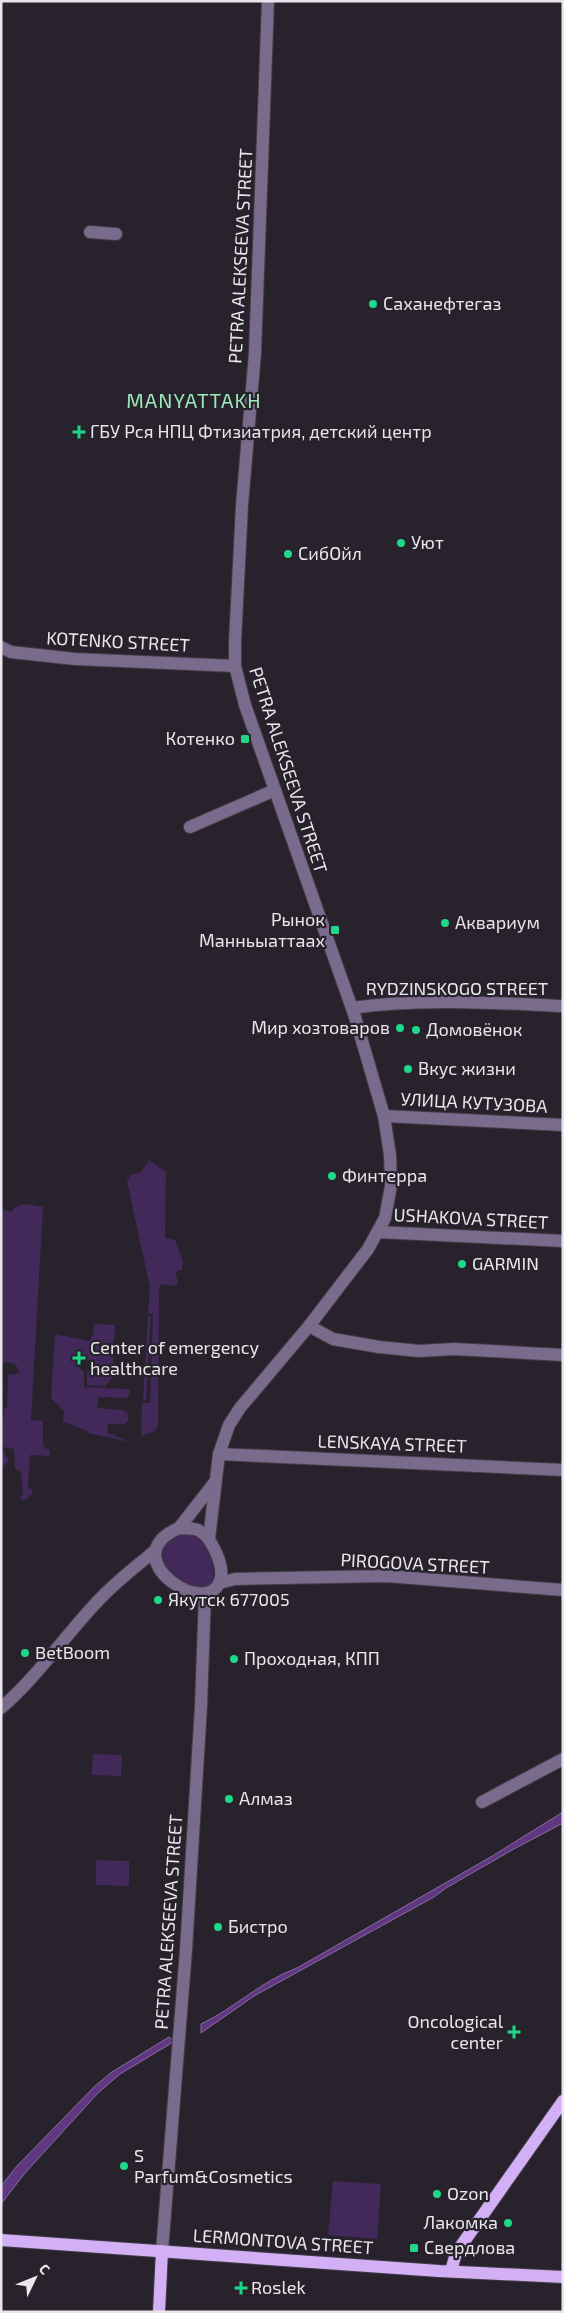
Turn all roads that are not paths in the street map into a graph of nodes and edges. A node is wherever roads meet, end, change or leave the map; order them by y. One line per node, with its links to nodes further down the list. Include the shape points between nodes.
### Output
1 (268, 1): 5 (street, PETRA ALEKSEEVA STREET, via 255,353 242,505)
2 (90, 232): 3 (street)
3 (116, 234)
4 (1, 647): 5 (street, KOTENKO STREET, via 11,652 75,658)
5 (234, 666): 6 (street, PETRA ALEKSEEVA STREET)
6 (275, 790): 7 (street); 9 (street, PETRA ALEKSEEVA STREET)
7 (190, 827)
8 (563, 1006): 9 (street, RYDZINSKOGO STREET, via 382,1004)
9 (352, 1008): 10 (street, PETRA ALEKSEEVA STREET)
10 (384, 1116): 11 (street, УЛИЦА КУТУЗОВА); 12 (street, PETRA ALEKSEEVA STREET, via 390,1155 390,1186 385,1218)
11 (563, 1125)
12 (378, 1232): 13 (street, USHAKOVA STREET); 14 (street, PETRA ALEKSEEVA STREET)
13 (563, 1241)
14 (309, 1326): 15 (street, via 334,1339 379,1347); 16 (street, PETRA ALEKSEEVA STREET, via 240,1408 229,1425)
15 (563, 1355)
16 (219, 1454): 17 (street, LENSKAYA STREET); 18 (street, PETRA ALEKSEEVA STREET)
17 (563, 1470)
18 (215, 1482): 19 (street, PETRA ALEKSEEVA STREET); 20 (street, PETRA ALEKSEEVA STREET)
19 (179, 1528): 20 (street, via 198,1530); 21 (street, via 161,1540)
20 (209, 1539): 23 (street)
21 (156, 1550): 22 (street); 24 (street)
22 (139, 1564): 24 (street); 29 (street, via 96,1602 36,1673)
23 (221, 1567): 25 (street); 26 (street)
24 (160, 1570): 28 (street, via 191,1593)
25 (235, 1579): 26 (street, PIROGOVA STREET); 27 (street, PIROGOVA STREET, via 386,1576)
26 (219, 1582): 28 (street)
27 (563, 1590)
28 (205, 1594): 34 (street, PETRA ALEKSEEVA STREET, via 187,1932)
29 (1, 1708)
30 (563, 1759): 31 (street)
31 (482, 1802)
32 (563, 2101): 35 (main road, via 456,2253)
33 (1, 2240): 34 (main road, LERMONTOVA STREET)
34 (162, 2251): 35 (main road, LERMONTOVA STREET); 37 (main road)
35 (451, 2271): 36 (main road, LERMONTOVA STREET)
36 (563, 2277)
37 (159, 2312)

